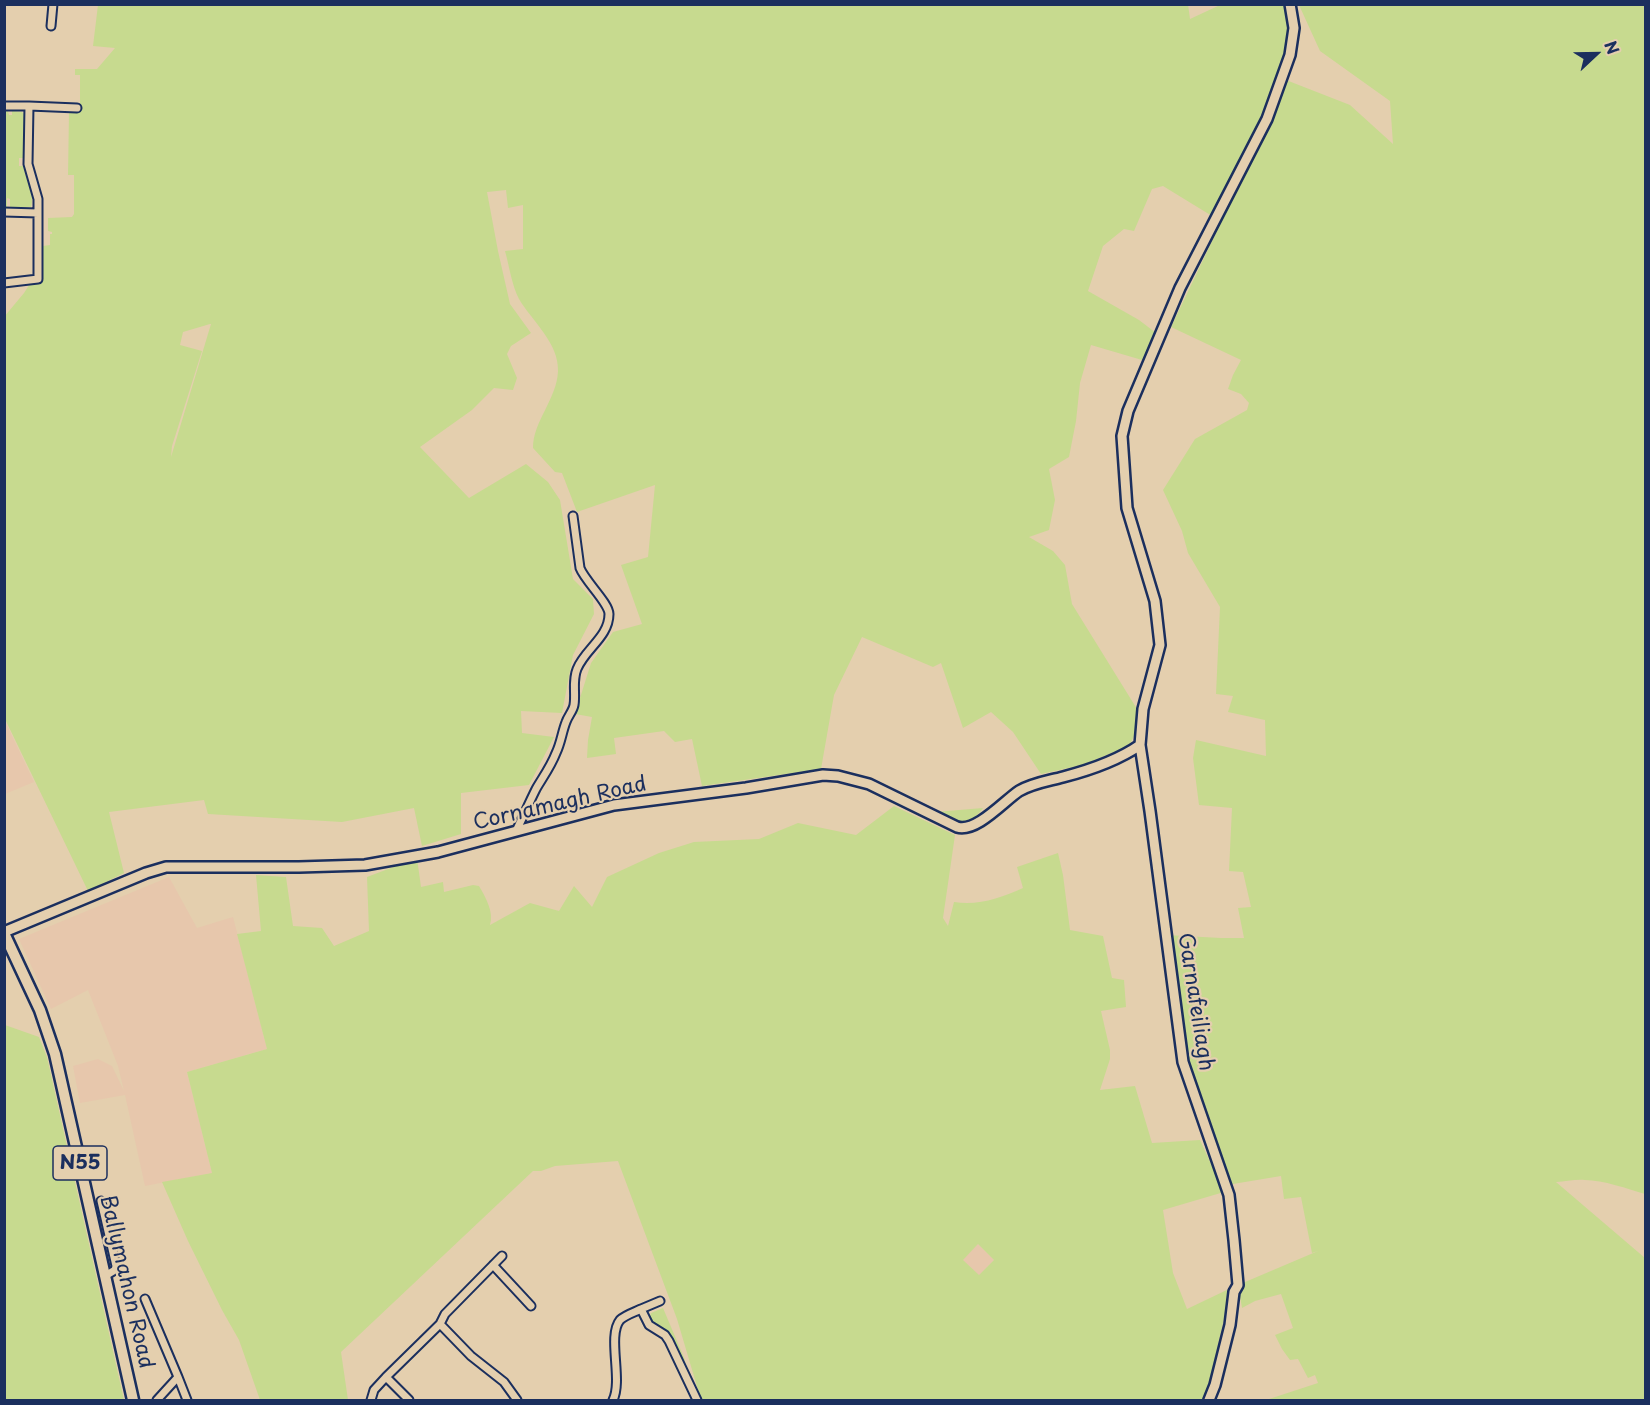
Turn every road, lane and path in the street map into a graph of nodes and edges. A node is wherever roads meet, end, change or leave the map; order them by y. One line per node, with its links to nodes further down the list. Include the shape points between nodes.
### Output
1 (53, 4): 3 (street)
2 (1290, 4): 11 (street, Garnafeiliagh, via 1294,28 1290,55 1267,119 1180,288 1128,411 1122,436 1126,508 1155,601 1160,645 1143,709)
3 (51, 26)
4 (4, 106): 5 (street)
5 (29, 106): 6 (street); 8 (street, via 28,164)
6 (77, 108)
7 (4, 212): 8 (street)
8 (38, 213): 9 (street, via 38,279)
9 (4, 283)
10 (573, 516): 12 (street, via 580,568 609,611 608,625 577,668 574,707 558,750)
11 (1140, 745): 12 (street, Cornamagh Road, via 1079,772 1020,790 972,826 961,828 869,784 823,775 614,805); 33 (street, Garnafeiliagh, via 1183,1062 1229,1195 1234,1240 1238,1285)
12 (516, 831): 13 (street, Cornamagh Road, via 438,852 365,865 166,867)
13 (4, 933): 17 (main road, Ballymahon Road / N55, via 40,1010 55,1054)
14 (101, 1201): 17 (street, via 116,1266)
15 (502, 1256): 16 (street)
16 (493, 1265): 20 (street); 22 (street)
17 (105, 1276): 25 (main road, Ballymahon Road / N55)
18 (145, 1299): 23 (street)
19 (660, 1301): 21 (street)
20 (531, 1306)
21 (641, 1309): 31 (street, via 622,1318 616,1329 617,1387); 32 (street, via 649,1325 669,1341)
22 (440, 1324): 24 (street); 30 (street, via 504,1382)
23 (178, 1377): 26 (street); 27 (street)
24 (386, 1377): 28 (street, via 374,1390); 29 (street)
25 (134, 1401)
26 (157, 1401)
27 (187, 1401)
28 (371, 1401)
29 (409, 1401)
30 (517, 1401)
31 (613, 1401)
32 (697, 1401)
33 (1209, 1401)

